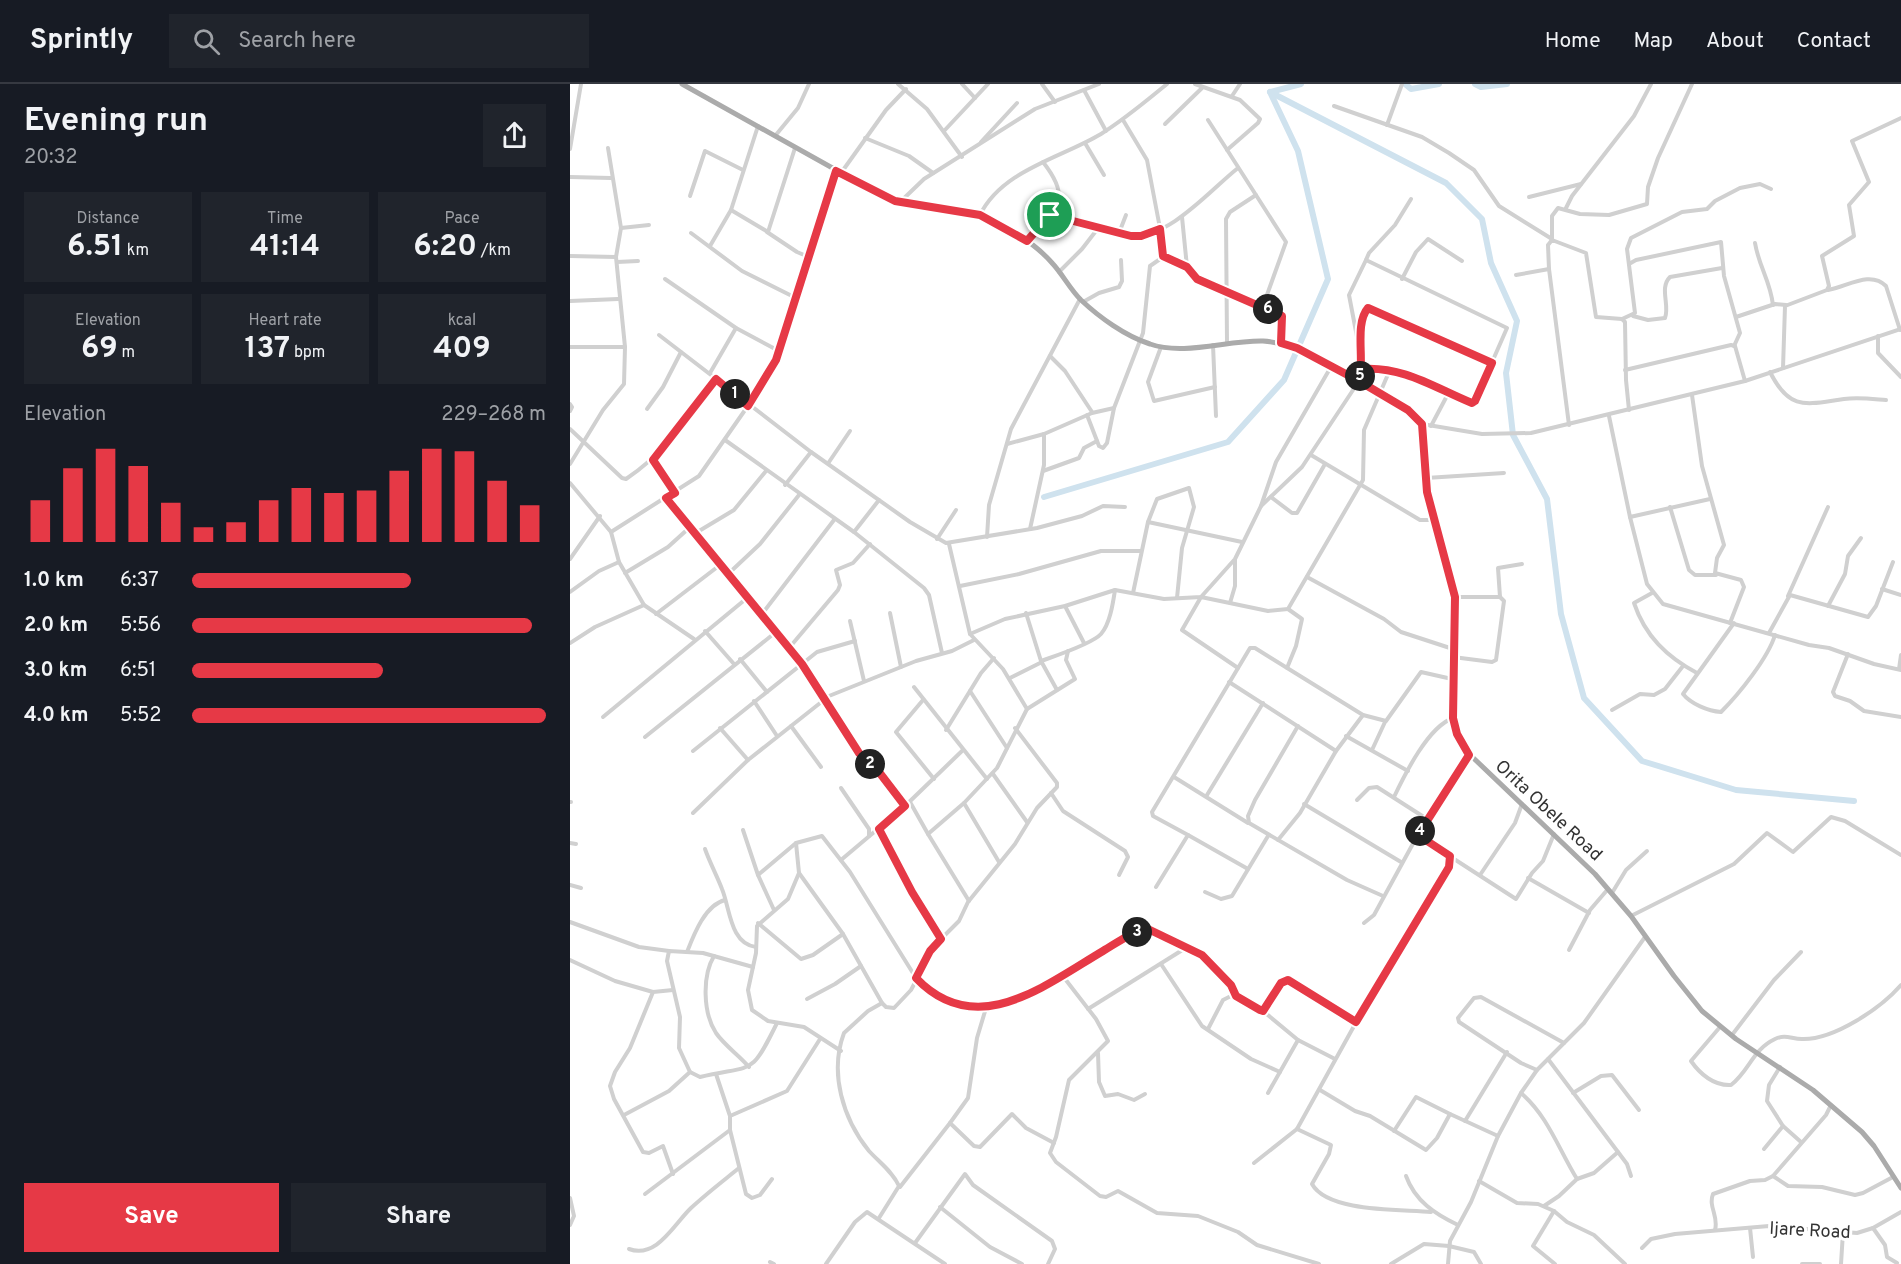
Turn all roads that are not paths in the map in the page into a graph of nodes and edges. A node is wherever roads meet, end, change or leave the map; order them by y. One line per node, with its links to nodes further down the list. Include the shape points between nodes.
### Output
1 (581, 84): 37 (street)
2 (682, 84): 28 (main road)
3 (809, 84): 31 (street, via 798,108)
4 (898, 84): 16 (street)
5 (962, 84): 19 (street)
6 (988, 84): 19 (street)
7 (1042, 84): 20 (street)
8 (1099, 84): 17 (street)
9 (1167, 84): 24 (street)
10 (1195, 84): 15 (street)
11 (1240, 84): 18 (street)
12 (1402, 84): 27 (street)
13 (1651, 84): 48 (street, via 1634,117)
14 (1692, 84): 55 (street, via 1658,158 1647,204 1610,215 1580,214)
15 (1202, 88): 18 (street); 26 (street)
16 (906, 89): 30 (street); 32 (street)
17 (1084, 90): 20 (street); 29 (street)
18 (1232, 96): 38 (street, via 1248,105 1260,122)
19 (975, 98): 30 (street)
20 (1056, 102): 34 (street, via 1035,109)
21 (1017, 103): 34 (street)
22 (1334, 106): 27 (street)
23 (1901, 118): 89 (street, via 1852,141 1869,182 1849,205 1854,236 1822,256)
24 (1124, 120): 29 (street); 64 (street, via 1147,160)
25 (1208, 120): 38 (street)
26 (1166, 124)
27 (1387, 124): 68 (street, via 1426,140 1474,170 1499,206)
28 (758, 126): 31 (main road); 42 (street)
29 (1106, 130): 33 (street)
30 (944, 131): 39 (street)
31 (775, 136): 36 (main road)
32 (865, 138): 43 (street); 44 (street, via 909,156)
33 (1085, 142): 40 (street); 45 (street)
34 (976, 147): 39 (street)
35 (608, 148): 47 (street)
36 (795, 148): 43 (main road); 65 (street)
37 (570, 149)
38 (1227, 150): 41 (street)
39 (962, 157): 44 (street)
40 (1043, 162): 57 (street, via 994,193); 58 (street, via 1060,190 1059,201)
41 (1238, 168): 50 (street); 60 (street)
42 (743, 170): 51 (street, via 705,151); 56 (street)
43 (839, 172): 54 (main road); 75 (street)
44 (933, 173): 54 (street)
45 (1104, 176)
46 (570, 177): 47 (street)
47 (611, 178): 63 (street)
48 (1582, 184): 52 (street); 55 (street)
49 (1771, 189): 81 (street, via 1760,184 1740,188 1707,209 1682,212 1636,234 1628,244)
50 (1256, 195): 90 (street, via 1226,219); 97 (street, via 1286,242)
51 (690, 196)
52 (1529, 197)
53 (1412, 199): 77 (street)
54 (899, 203): 57 (main road)
55 (1566, 208): 68 (street, via 1558,208 1553,214)
56 (731, 210): 65 (street); 71 (street)
57 (980, 215): 69 (main road)
58 (1050, 215): 62 (street); 69 (street)
59 (1126, 215): 67 (street)
60 (1182, 217): 64 (street); 82 (street)
61 (649, 225): 63 (street)
62 (1099, 227): 67 (street); 85 (street)
63 (621, 228): 74 (street)
64 (1160, 229): 67 (street, via 1136,236); 73 (street)
65 (767, 232): 75 (street)
66 (691, 233): 71 (street)
67 (1119, 233)
68 (1552, 239): 84 (street, via 1548,245); 100 (street, via 1586,253 1596,317)
69 (1027, 241): 85 (main road)
70 (1755, 243): 95 (street)
71 (710, 246): 91 (street, via 742,271)
72 (570, 256): 74 (street)
73 (1163, 256): 82 (street); 105 (street, via 1149,270 1148,309)
74 (616, 257): 80 (street)
75 (809, 257): 91 (street)
76 (1121, 260): 93 (street, via 1119,286)
77 (1366, 260): 88 (street); 108 (street, via 1348,295)
78 (638, 261): 80 (street)
79 (1462, 261): 88 (street, via 1428,239)
80 (617, 262): 92 (street)
81 (1629, 264): 83 (street, via 1719,241); 98 (street)
82 (1187, 267): 90 (street, via 1191,275)
83 (1722, 268): 98 (street, via 1670,276 1665,284 1665,318 1648,320); 99 (street)
84 (1549, 269): 86 (street); 145 (street)
85 (1059, 272): 93 (main road)
86 (1516, 274)
87 (665, 279): 101 (street)
88 (1402, 279): 117 (street, via 1506,325)
89 (1827, 290): 96 (street); 102 (street, via 1865,279 1881,281)
90 (1226, 292): 97 (street); 106 (street)
91 (796, 298): 114 (street)
92 (618, 299): 94 (street); 112 (street)
93 (1082, 300): 105 (main road); 116 (street)
94 (570, 302)
95 (1773, 305): 96 (street); 99 (street)
96 (1786, 305): 119 (street)
97 (1263, 306): 107 (street, via 1283,318)
98 (1633, 316): 100 (street)
99 (1736, 316): 110 (street, via 1740,336)
100 (1622, 319): 121 (street)
101 (736, 328): 114 (street); 124 (street)
102 (1900, 329): 104 (street)
103 (659, 335): 115 (street)
104 (1878, 336): 119 (street); 125 (street, via 1878,353)
105 (1141, 340): 113 (main road); 136 (street)
106 (1227, 343): 107 (main road); 109 (main road)
107 (1281, 343): 118 (main road)
108 (1360, 343): 117 (street, via 1363,314 1368,308); 120 (street)
109 (1213, 344): 113 (main road); 129 (street)
110 (1734, 346): 121 (street); 128 (street)
111 (570, 347): 112 (street)
112 (625, 347): 152 (street, via 622,389 603,410)
113 (1161, 347): 129 (street, via 1148,382 1154,401)
114 (779, 351): 135 (street)
115 (681, 352): 124 (street); 137 (street)
116 (1050, 356): 140 (street, via 1065,370); 153 (street)
117 (1492, 363): 130 (street, via 1473,403)
118 (1332, 365): 127 (main road); 173 (street, via 1276,462)
119 (1783, 368): 123 (street)
120 (1362, 369): 122 (street); 127 (street)
121 (1625, 370): 138 (street)
122 (1389, 372): 130 (street, via 1413,375); 131 (street)
123 (1770, 372): 128 (street); 133 (street, via 1782,393 1798,401 1818,404 1846,398)
124 (710, 373): 126 (street)
125 (1901, 377)
126 (716, 379): 135 (street); 156 (street)
127 (1359, 381): 131 (main road); 155 (street)
128 (1745, 381): 132 (street)
129 (1215, 387): 142 (street)
130 (1449, 392): 146 (street)
131 (1381, 394): 144 (main road); 165 (street, via 1364,430 1365,470)
132 (1692, 395): 138 (street); 171 (street)
133 (1886, 400)
134 (570, 404): 139 (street)
135 (748, 406): 150 (street); 154 (street)
136 (1114, 408): 140 (street); 151 (street, via 1106,445 1100,447)
137 (647, 409)
138 (1629, 410): 143 (street)
139 (570, 411)
140 (1092, 412): 141 (street)
141 (1087, 415): 149 (street); 151 (street)
142 (1216, 416)
143 (1609, 416): 145 (street); 179 (street)
144 (1422, 424): 146 (street); 163 (main road, Orita Obele Road)
145 (1569, 425): 146 (street, via 1513,435)
146 (1431, 426)
147 (570, 429): 152 (street)
148 (850, 431): 157 (street)
149 (1044, 434): 153 (street); 161 (street)
150 (725, 440): 160 (street); 167 (street, via 699,476)
151 (1097, 441): 161 (street, via 1084,448 1079,458)
152 (585, 444): 156 (street, via 624,479); 158 (street)
153 (1006, 444): 189 (street, via 987,516)
154 (811, 452): 157 (street); 166 (street)
155 (1311, 455): 159 (street); 169 (street)
156 (653, 460): 167 (street)
157 (829, 462): 172 (street)
158 (570, 464)
159 (1325, 464): 165 (street); 169 (street, via 1297,513)
160 (766, 471): 166 (street); 188 (street, via 734,510)
161 (1043, 471): 184 (street)
162 (1504, 473): 163 (street)
163 (1426, 478): 181 (main road, Orita Obele Road)
164 (570, 483): 178 (street)
165 (1361, 483): 181 (street, via 1420,520); 205 (street)
166 (784, 485): 168 (street)
167 (675, 493): 170 (street)
168 (799, 495): 180 (street); 203 (street, via 760,544)
169 (1271, 497): 173 (street)
170 (666, 498): 183 (street); 185 (street)
171 (1710, 499): 175 (street); 204 (street, via 1724,545 1717,558)
172 (879, 500): 186 (street); 191 (street)
173 (1261, 506): 192 (street)
174 (1125, 507): 184 (street, via 1103,506 1082,516)
175 (1670, 507): 179 (street); 204 (street, via 1689,570 1709,577)
176 (1828, 507): 212 (street)
177 (956, 510): 191 (street)
178 (600, 516): 185 (street); 196 (street)
179 (1630, 517): 211 (street)
180 (834, 519): 186 (street); 227 (street)
181 (1434, 520): 215 (main road, Orita Obele Road)
182 (1148, 522): 187 (street); 187 (street, via 1157,499 1187,488 1192,491 1194,507); 195 (street)
183 (689, 528): 188 (street); 202 (street, via 668,547)
184 (1030, 529): 189 (street)
185 (611, 532): 198 (street)
186 (854, 532): 193 (street)
187 (1186, 532): 192 (street); 218 (street)
188 (694, 534): 201 (street)
189 (987, 537): 194 (street)
190 (1861, 538): 222 (street, via 1848,556 1845,574)
191 (937, 539): 194 (street)
192 (1242, 542): 197 (street)
193 (870, 544): 240 (street, via 852,563 836,570 838,590); 243 (street, via 927,591)
194 (949, 544): 206 (street)
195 (1141, 550): 206 (street, via 1101,552); 210 (street)
196 (570, 559)
197 (1235, 559): 214 (street); 219 (street, via 1235,586)
198 (619, 562): 202 (street); 209 (street)
199 (1893, 562): 207 (street)
200 (1522, 564): 216 (street, via 1499,567)
201 (720, 566): 203 (street); 226 (street)
202 (625, 573): 220 (street)
203 (727, 575): 217 (street)
204 (1716, 575): 229 (street, via 1741,580 1743,584)
205 (1307, 577): 223 (street); 241 (street, via 1401,632)
206 (960, 586): 233 (street)
207 (1881, 589): 213 (street); 222 (street, via 1869,617)
208 (1115, 590): 210 (street); 221 (street); 239 (street, via 1102,632)
209 (570, 592)
210 (1133, 593): 218 (street)
211 (1652, 593): 229 (street, via 1668,606); 252 (street, via 1634,604 1651,637)
212 (1788, 596): 222 (street); 232 (street)
213 (1901, 596)
214 (1201, 597): 218 (street); 219 (street); 254 (street, via 1182,630)
215 (1455, 597): 216 (street); 241 (main road, Orita Obele Road)
216 (1500, 597): 246 (street, via 1504,602 1503,619 1496,660)
217 (747, 598): 227 (street); 230 (street)
218 (1177, 598)
219 (1230, 603): 223 (street, via 1268,611)
220 (644, 605): 226 (street); 238 (street)
221 (1065, 606): 225 (street); 239 (street)
222 (1828, 606)
223 (1288, 609): 255 (street, via 1302,619)
224 (890, 613): 253 (street)
225 (1026, 613): 233 (street); 249 (street)
226 (656, 614): 235 (street)
227 (762, 615): 231 (street)
228 (850, 621): 237 (street)
229 (1732, 623): 232 (street); 257 (street)
230 (705, 631): 235 (street); 250 (street)
231 (776, 633): 240 (street); 248 (street)
232 (1769, 633): 234 (street)
233 (970, 634): 236 (street)
234 (1775, 634): 244 (street); 257 (street, via 1767,656 1721,712 1683,696)
235 (694, 639): 273 (street)
236 (974, 640): 243 (street); 247 (street)
237 (855, 641): 251 (street, via 823,649); 260 (street)
238 (570, 643)
239 (1084, 643): 242 (street)
240 (789, 648): 251 (street)
241 (1454, 649): 246 (main road, Orita Obele Road)
242 (1068, 651): 249 (street); 263 (street, via 1066,660 1076,677)
243 (942, 653): 253 (street)
244 (1848, 654): 256 (street); 274 (street, via 1834,696 1864,711)
245 (1901, 655): 256 (street)
246 (1454, 657): 259 (main road, Orita Obele Road)
247 (994, 658): 258 (street); 265 (street)
248 (740, 659): 250 (street); 264 (street)
249 (1042, 662): 258 (street); 263 (street)
250 (734, 664): 284 (street)
251 (802, 664): 264 (street); 266 (street)
252 (1683, 666): 257 (street); 271 (street, via 1665,689 1640,694)
253 (900, 667): 260 (street)
254 (1238, 668): 255 (street, via 1253,648); 261 (street)
255 (1287, 668): 272 (street)
256 (1900, 670)
257 (1697, 673)
258 (1010, 678): 270 (street)
259 (1452, 679): 275 (main road, Orita Obele Road); 276 (street, via 1421,672)
260 (864, 681): 266 (street)
261 (1229, 682): 269 (street); 295 (street)
262 (914, 687): 267 (street)
263 (1057, 690): 270 (street)
264 (767, 692): 268 (street)
265 (970, 692): 281 (street); 285 (street)
266 (824, 700): 277 (street); 307 (street, via 859,753)
267 (923, 700): 281 (street); 296 (street, via 896,732)
268 (754, 701): 279 (street); 282 (street)
269 (1263, 703): 278 (street); 300 (street)
270 (1028, 708): 280 (street)
271 (1612, 710)
272 (1363, 715): 276 (street); 283 (street)
273 (603, 717)
274 (1901, 717)
275 (1453, 718): 290 (main road, Orita Obele Road); 293 (street, via 1436,730)
276 (1386, 721): 287 (street)
277 (791, 726): 282 (street); 292 (street)
278 (1298, 726): 289 (street); 311 (street, via 1255,800)
279 (720, 728): 288 (street); 291 (street)
280 (1015, 728): 285 (street); 299 (street, via 1057,783)
281 (946, 730): 286 (street)
282 (777, 736): 291 (street)
283 (1346, 736): 287 (street); 289 (street)
284 (645, 737)
285 (1007, 748): 294 (street)
286 (963, 750): 296 (street); 297 (street)
287 (1372, 750): 293 (street)
288 (693, 751)
289 (1335, 751): 305 (street)
290 (1469, 755): 306 (main road, Orita Obele Road); 309 (street)
291 (748, 760): 308 (street)
292 (821, 767)
293 (1407, 771): 301 (street)
294 (993, 774): 297 (street); 310 (street)
295 (1173, 777): 300 (street); 318 (street, via 1152,814)
296 (934, 779): 303 (street)
297 (987, 779): 304 (street)
298 (841, 788): 312 (street)
299 (1051, 793): 310 (street); 336 (street, via 1064,811 1125,851 1128,857)
300 (1207, 795): 311 (street)
301 (1394, 797): 302 (street, via 1372,786); 309 (street)
302 (1357, 800)
303 (910, 802): 307 (street); 316 (street)
304 (964, 803): 316 (street); 331 (street)
305 (1304, 804): 322 (street); 332 (street)
306 (1522, 804): 317 (main road, Orita Obele Road); 337 (street, via 1516,821)
307 (905, 806): 313 (street)
308 (693, 813)
309 (1427, 819): 319 (street)
310 (1027, 822): 331 (street)
311 (1249, 823): 320 (street)
312 (869, 829): 315 (street); 321 (street)
313 (879, 829): 315 (street); 355 (street)
314 (743, 830): 335 (street)
315 (874, 832): 321 (street)
316 (927, 834): 346 (street)
317 (1555, 834): 338 (street, via 1543,861); 343 (main road, Orita Obele Road)
318 (1188, 835): 333 (street); 340 (street)
319 (1418, 835): 329 (street); 332 (street)
320 (1268, 836): 322 (street); 333 (street)
321 (869, 837): 330 (street)
322 (1278, 840): 344 (street)
323 (570, 843): 325 (street)
324 (796, 843): 330 (street, via 820,835); 334 (street); 335 (street)
325 (576, 844)
326 (705, 849): 345 (street)
327 (1647, 851): 343 (street)
328 (1901, 855): 349 (street, via 1845,821 1831,817 1793,852 1767,833 1734,864)
329 (1450, 856): 337 (street); 378 (street, via 1446,872)
330 (841, 860): 368 (street)
331 (999, 862): 346 (street)
332 (1401, 862): 344 (street)
333 (1248, 869): 342 (street, via 1229,898)
334 (799, 873): 347 (street, via 791,895); 353 (street)
335 (758, 875): 347 (street)
336 (1119, 875)
337 (1480, 875): 338 (street, via 1516,899)
338 (1528, 878): 348 (street)
339 (570, 885): 341 (street)
340 (1156, 887)
341 (581, 888)
342 (1205, 891)
343 (1610, 891): 348 (street); 349 (main road, Orita Obele Road)
344 (1383, 896): 352 (street, via 1374,915)
345 (725, 900): 356 (street, via 737,934 746,944); 360 (street, via 706,914)
346 (969, 901): 355 (street, via 962,917)
347 (774, 910): 351 (street)
348 (1588, 913): 358 (street)
349 (1631, 916): 354 (main road, Orita Obele Road)
350 (570, 922): 359 (street, via 639,947)
351 (758, 923): 353 (street, via 801,959); 356 (street)
352 (1364, 923)
353 (843, 934): 365 (street)
354 (1645, 937): 380 (main road, Orita Obele Road, via 1692,999); 385 (street, via 1594,1011)
355 (941, 939): 368 (street)
356 (756, 947): 366 (street)
357 (1185, 949): 364 (street); 367 (street, via 1154,930 1144,929); 372 (street, via 1206,958)
358 (1569, 950)
359 (669, 951): 360 (street); 370 (street, via 667,961)
360 (687, 952): 362 (street)
361 (1801, 952): 382 (street)
362 (714, 956): 366 (street); 392 (street, via 706,983 710,1019 717,1034)
363 (570, 960): 371 (street, via 615,981)
364 (1161, 964): 376 (street); 381 (street)
365 (861, 966): 373 (street); 374 (street)
366 (753, 967): 379 (street, via 748,990 750,1005 755,1014)
367 (1062, 975): 375 (street, via 1016,1000); 376 (street)
368 (916, 978): 374 (street, via 897,1006 886,1007); 375 (street, via 948,1003)
369 (1901, 985): 388 (street, via 1861,1020 1802,1039 1784,1036)
370 (673, 990): 371 (street); 395 (street, via 680,1017 679,1048)
371 (652, 992): 406 (street, via 630,1048 611,1082 614,1099)
372 (1236, 996): 377 (street); 381 (street, via 1223,1000)
373 (807, 999)
374 (882, 1003): 386 (street, via 846,1030)
375 (986, 1008): 409 (street, via 968,1098)
376 (1088, 1009): 389 (street, via 1108,1038)
377 (1263, 1011): 378 (street, via 1281,983 1288,980); 384 (street)
378 (1356, 1022): 390 (street)
379 (777, 1023): 383 (street, via 800,1026); 392 (street, via 757,1061)
380 (1720, 1027): 382 (main road, Orita Obele Road); 388 (street, via 1691,1059 1705,1076 1718,1084 1731,1084)
381 (1208, 1029): 396 (street, via 1251,1059)
382 (1731, 1036): 388 (main road, Orita Obele Road)
383 (820, 1038): 386 (street); 407 (street, via 787,1090)
384 (1298, 1040): 390 (street); 396 (street)
385 (1564, 1043): 387 (street, via 1476,997 1458,1021); 391 (street)
386 (841, 1051): 429 (street, via 838,1082 843,1106 867,1148)
387 (1507, 1052): 394 (street); 408 (street)
388 (1756, 1052): 393 (main road, Orita Obele Road)
389 (1098, 1053): 402 (street, via 1097,1072 1105,1096 1118,1094 1134,1100); 416 (street, via 1069,1080)
390 (1335, 1059): 398 (street)
391 (1548, 1059): 394 (street); 401 (street)
392 (749, 1067): 397 (street)
393 (1780, 1067): 403 (main road, Orita Obele Road); 410 (street, via 1769,1085 1767,1101)
394 (1537, 1070): 400 (street)
395 (690, 1071): 397 (street, via 700,1077); 406 (street, via 669,1091)
396 (1280, 1072): 399 (street)
397 (716, 1074): 407 (street)
398 (1320, 1090): 411 (street); 413 (street)
399 (1268, 1093)
400 (1521, 1093): 414 (street); 427 (street, via 1561,1146)
401 (1573, 1093): 404 (street, via 1601,1076 1612,1075); 418 (street)
402 (1145, 1094)
403 (1831, 1105): 415 (street); 425 (main road, Orita Obele Road, via 1869,1139)
404 (1639, 1110)
405 (1450, 1114): 408 (street); 413 (street, via 1416,1097); 413 (street, via 1427,1150)
406 (624, 1115): 421 (street, via 644,1153 663,1146)
407 (730, 1116): 412 (street)
408 (1465, 1121): 414 (street)
409 (950, 1123): 416 (street, via 980,1147 1012,1114 1026,1128); 429 (street)
410 (1783, 1126): 415 (street); 417 (street)
411 (1297, 1129): 419 (street); 436 (street, via 1331,1145 1312,1184 1331,1200 1374,1211)
412 (730, 1130): 420 (street); 421 (street)
413 (1394, 1131)
414 (1498, 1136): 428 (street)
415 (1801, 1142): 424 (street)
416 (1054, 1143): 455 (street, via 1050,1155 1100,1196 1118,1191 1157,1213 1198,1216 1238,1232 1257,1245)
417 (1764, 1149)
418 (1618, 1152): 423 (street, via 1629,1166); 427 (street, via 1594,1173)
419 (1254, 1163)
420 (739, 1168): 426 (street, via 748,1196 760,1195); 448 (street, via 648,1250 640,1253)
421 (673, 1173): 431 (street)
422 (1406, 1176): 436 (street)
423 (1631, 1176)
424 (1773, 1176): 425 (street, via 1788,1186 1822,1187 1855,1195); 443 (street, via 1713,1194)
425 (1894, 1176): 430 (main road, Orita Obele Road)
426 (772, 1179)
427 (1577, 1179): 433 (street)
428 (1479, 1181): 433 (street, via 1516,1203); 440 (street)
429 (899, 1188): 438 (street)
430 (1901, 1188)
431 (645, 1194)
432 (570, 1198): 439 (street, via 574,1216)
433 (1544, 1206): 435 (street)
434 (940, 1208): 445 (street); 453 (street, via 990,1247); 454 (street, via 962,1176 969,1175 975,1186 1052,1241 1055,1249)
435 (1554, 1211): 459 (street, via 1533,1246); 460 (street, via 1594,1235)
436 (1431, 1212): 440 (street)
437 (1901, 1212): 442 (street, Ijare Road)
438 (879, 1218): 445 (street); 451 (street, via 872,1212 864,1213)
439 (570, 1225)
440 (1458, 1225): 446 (street)
441 (1750, 1228): 443 (street, Ijare Road); 444 (street, Ijare Road, via 1784,1226); 449 (street)
442 (1873, 1228): 444 (street, Ijare Road); 450 (street, via 1885,1245 1887,1257)
443 (1715, 1230): 447 (street, Ijare Road, via 1653,1239)
444 (1843, 1232): 463 (street)
445 (915, 1243): 452 (street)
446 (1449, 1246): 456 (street, via 1424,1244); 457 (street); 458 (street, via 1475,1253)
447 (1642, 1248)
448 (629, 1249)
449 (1753, 1257)
450 (1897, 1263)
451 (826, 1264)
452 (945, 1264)
453 (1022, 1264)
454 (1048, 1264)
455 (1319, 1264)
456 (1391, 1264)
457 (1448, 1264)
458 (1481, 1264)
459 (1555, 1264)
460 (1625, 1264)
461 (1802, 1264): 462 (street)
462 (1820, 1264)
463 (1841, 1264)

